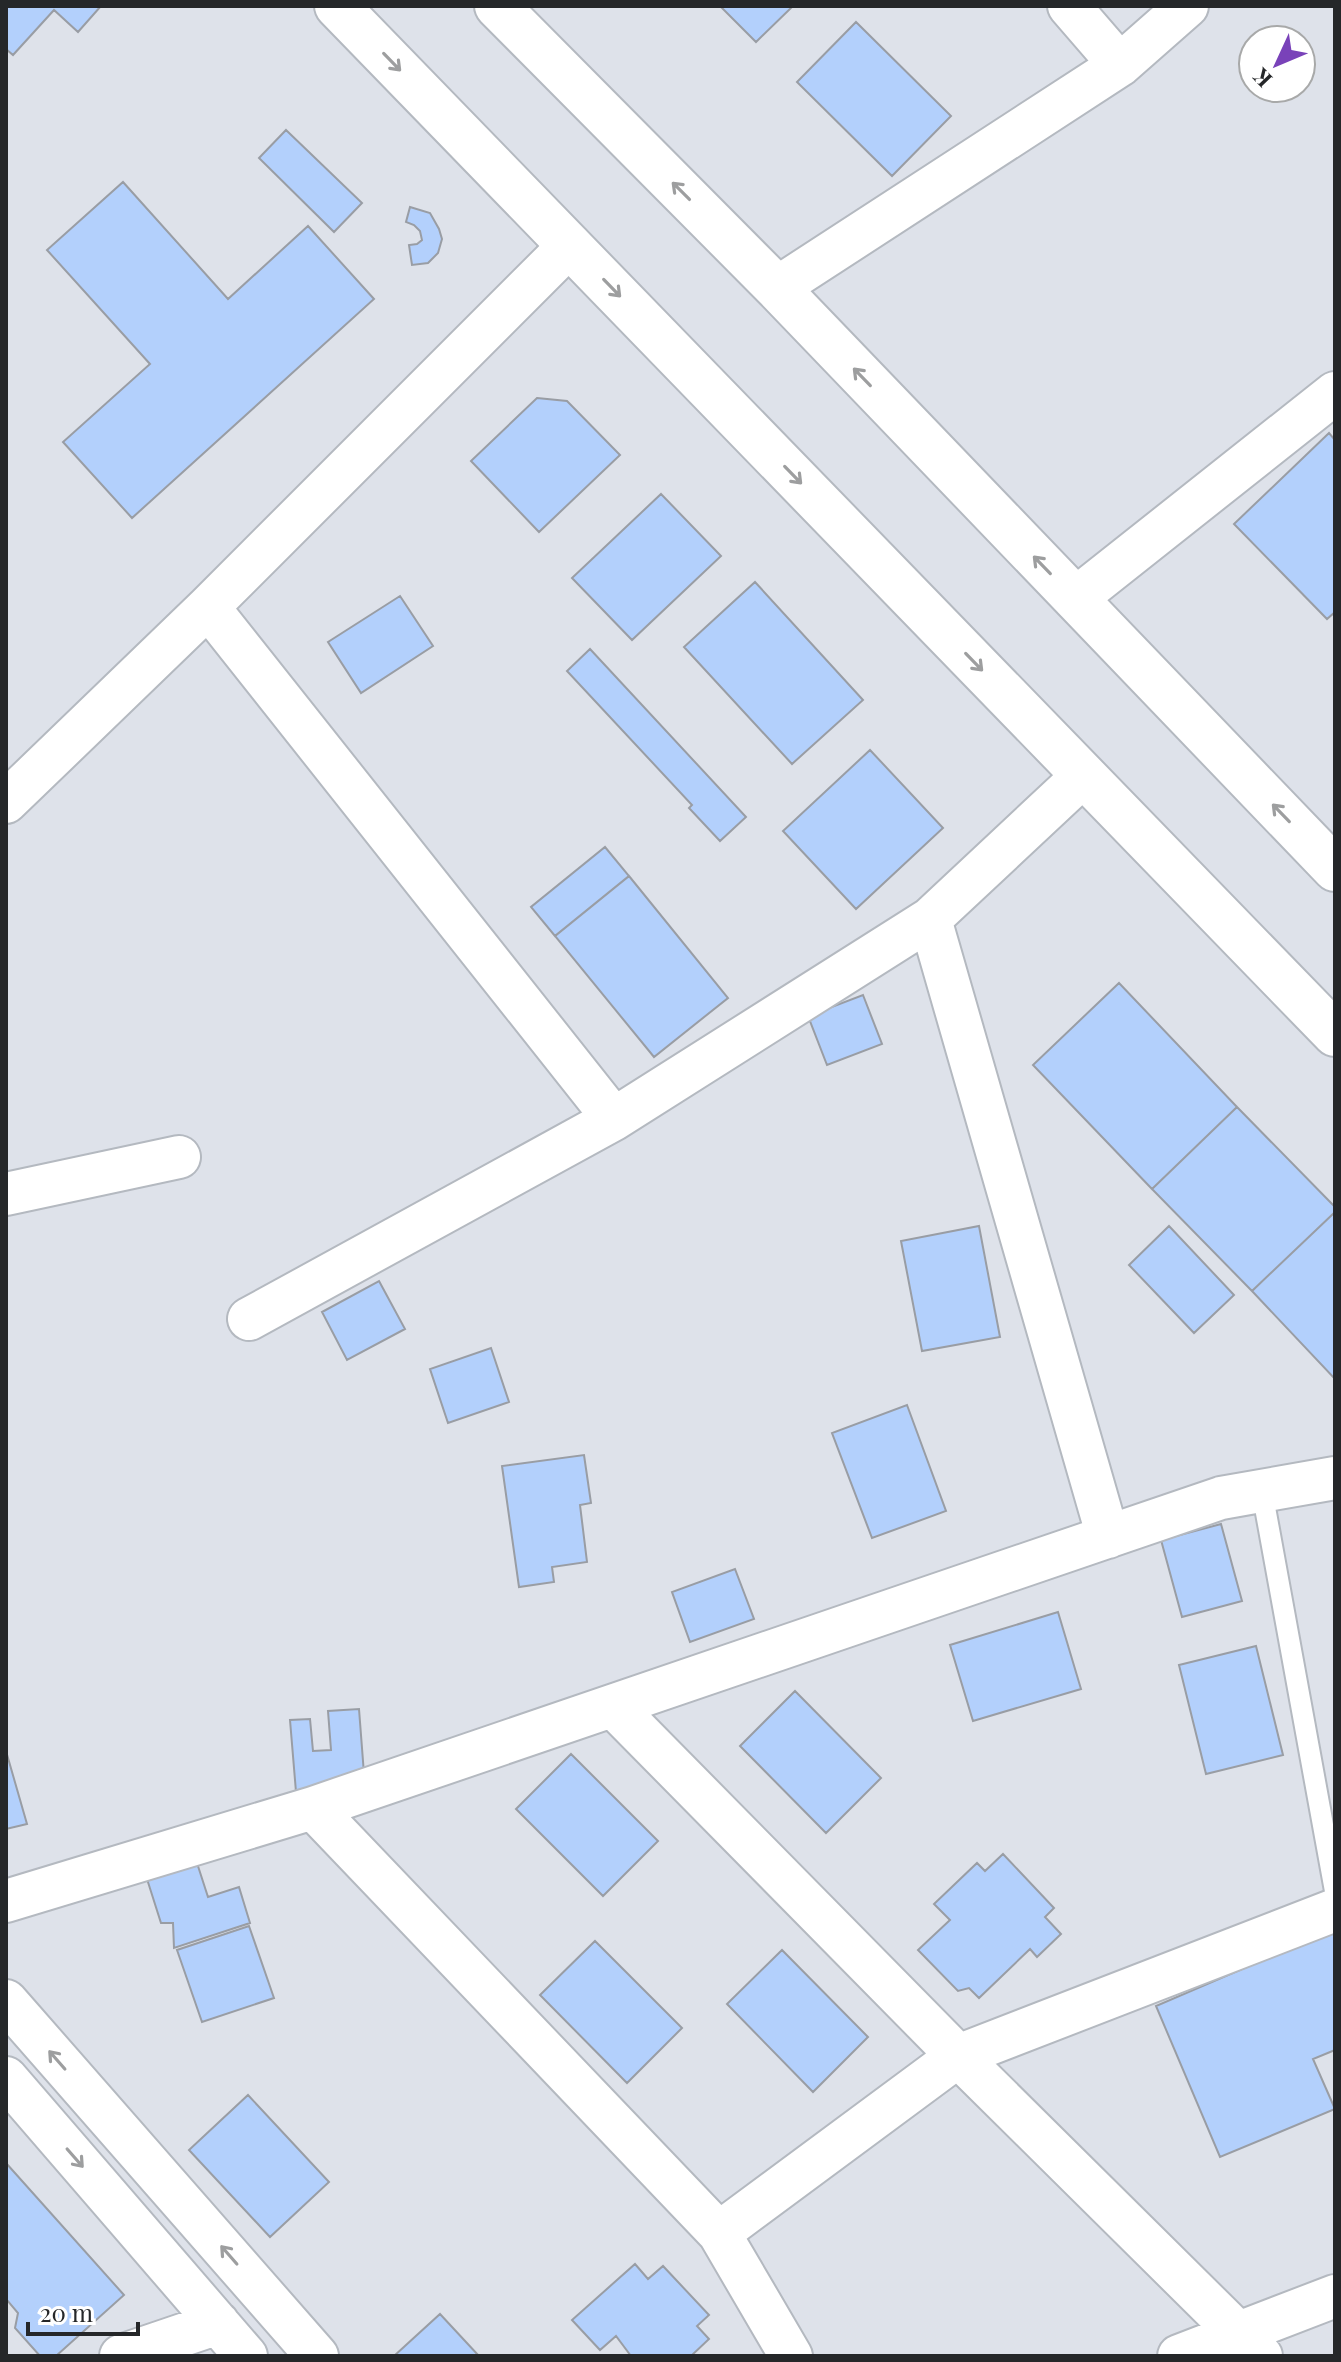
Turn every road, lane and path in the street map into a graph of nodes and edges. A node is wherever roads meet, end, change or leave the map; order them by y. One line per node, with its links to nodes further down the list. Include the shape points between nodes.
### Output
1 (337, 6): 6 (main road, one-way to 6)
2 (497, 6): 7 (main road, one-way to 2)
3 (1069, 6): 5 (street)
4 (1187, 6): 5 (street)
5 (1120, 65): 7 (street)
6 (570, 245): 10 (street); 11 (main road, one-way to 11)
7 (777, 288): 9 (main road, one-way to 7)
8 (1335, 393): 9 (street)
9 (1075, 599): 13 (main road, one-way to 9)
10 (208, 607): 12 (street); 16 (street)
11 (1084, 775): 14 (street); 15 (main road)
12 (6, 802)
13 (1335, 869)
14 (930, 919): 16 (street); 22 (street)
15 (1335, 1034)
16 (614, 1119): 19 (street)
17 (179, 1157): 18 (street)
18 (6, 1194)
19 (249, 1319)
20 (1335, 1478): 21 (street)
21 (1262, 1491): 22 (street, via 1221,1498); 25 (lane)
22 (1108, 1537): 23 (street)
23 (613, 1706): 24 (street); 29 (street)
24 (313, 1808): 26 (street); 31 (street)
25 (1335, 1891)
26 (6, 1901)
27 (1335, 1910): 29 (street)
28 (6, 2001): 37 (street, one-way to 28)
29 (958, 2056): 31 (street); 34 (street)
30 (6, 2078): 33 (street, one-way to 33)
31 (719, 2233): 38 (street)
32 (1335, 2296): 34 (street)
33 (218, 2323): 35 (street); 36 (street)
34 (1250, 2344): 39 (street)
35 (121, 2356)
36 (246, 2356)
37 (317, 2356)
38 (791, 2356)
39 (1179, 2356)

